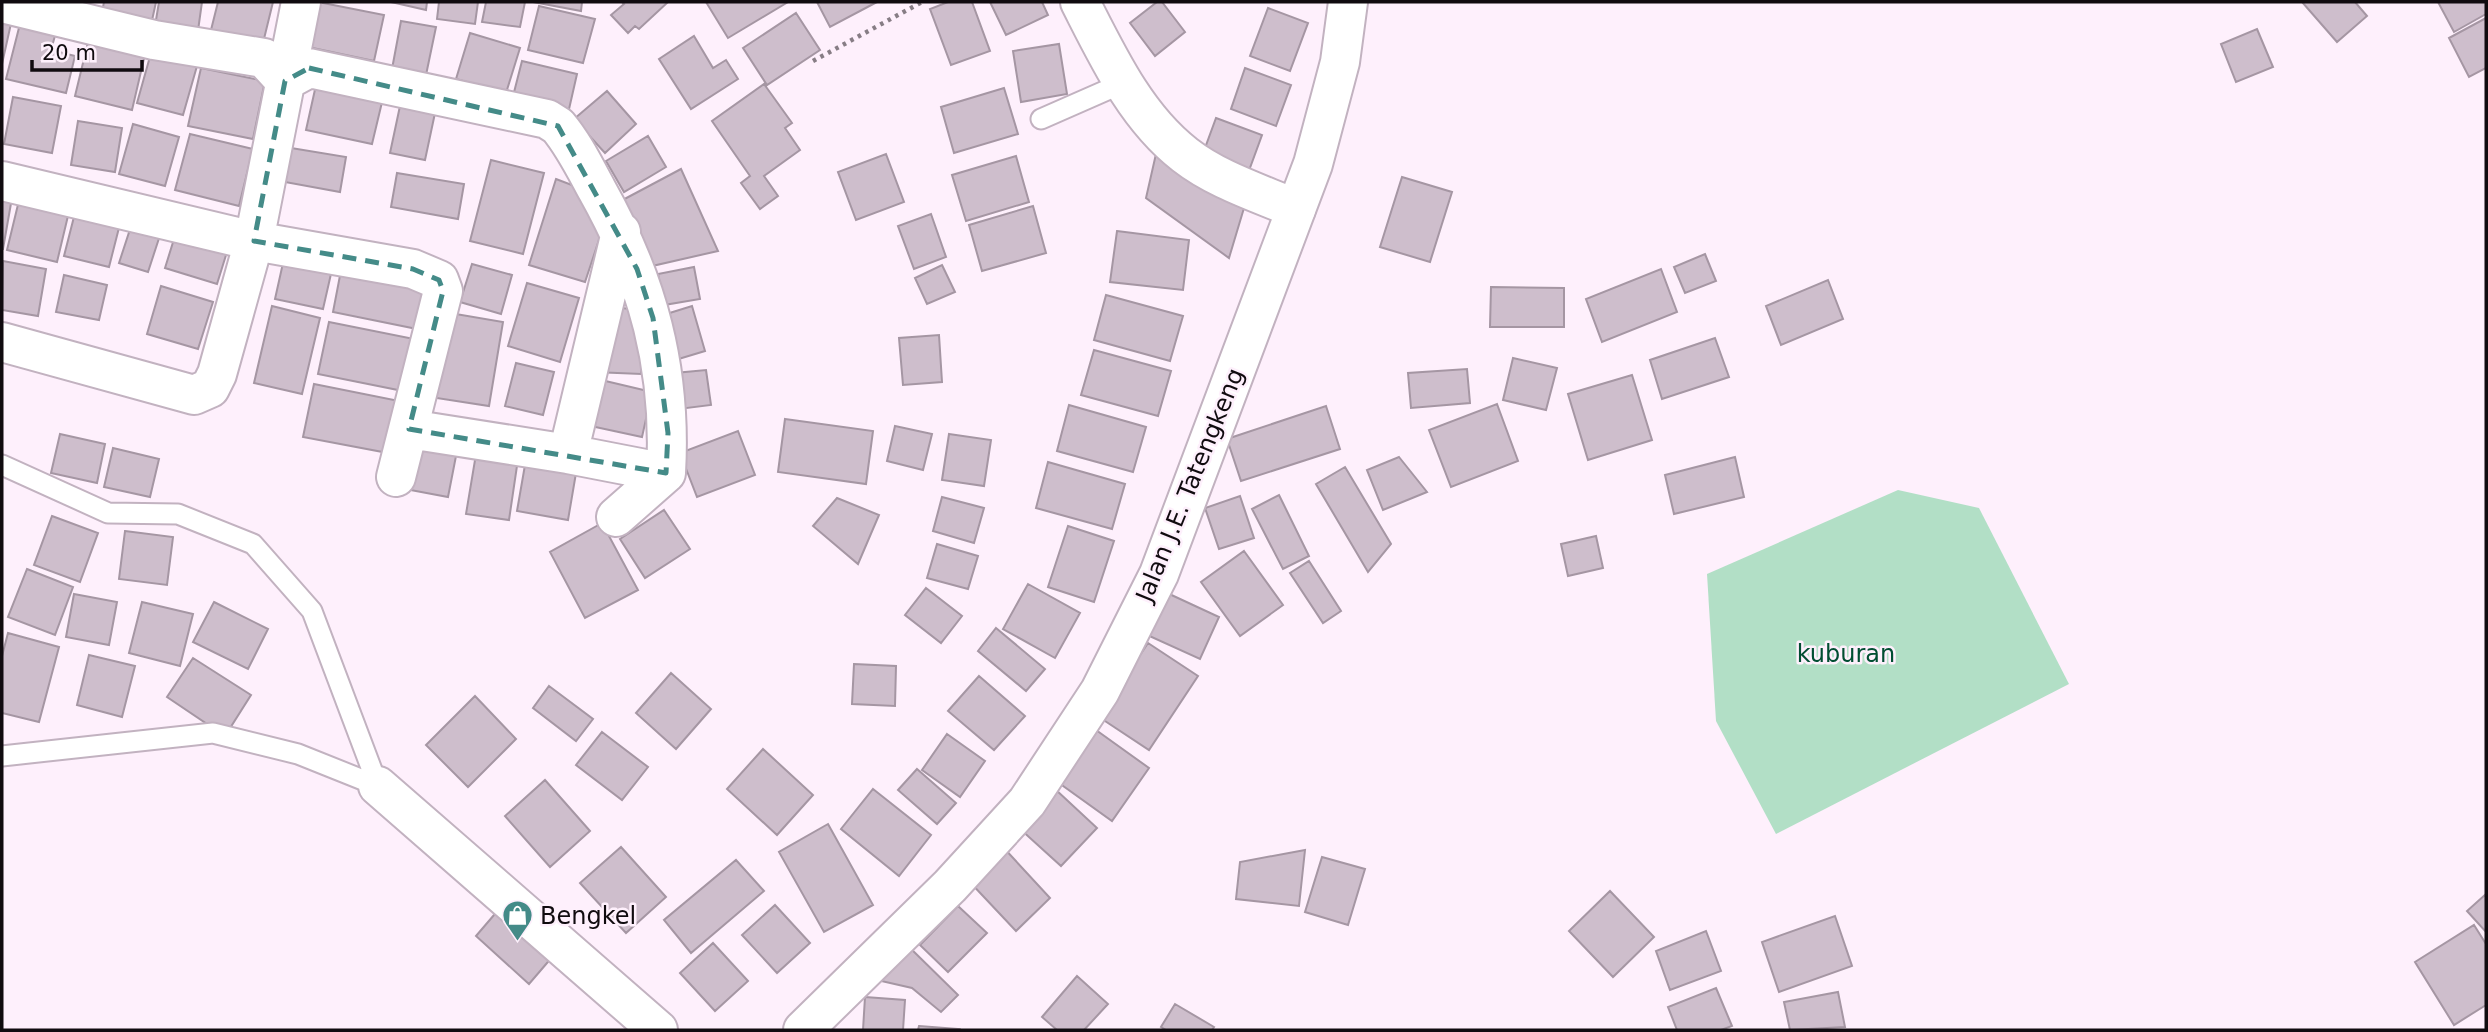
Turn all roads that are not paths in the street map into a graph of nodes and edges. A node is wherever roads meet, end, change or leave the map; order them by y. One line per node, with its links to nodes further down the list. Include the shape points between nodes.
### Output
1 (301, 2): 5 (street)
2 (1080, 2): 6 (street)
3 (1348, 2): 9 (street, Jalan J.E. Tatengkeng, via 1340,62)
4 (2, 3): 5 (street, via 154,40 264,58)
5 (285, 81): 10 (street, via 309,68 547,119 569,139); 11 (street)
6 (1123, 83): 7 (lane); 9 (street, via 1163,137 1188,157)
7 (1041, 119)
8 (2, 181): 11 (street)
9 (1296, 209): 22 (street, Jalan J.E. Tatengkeng, via 1159,574 1100,691 1027,802 950,886)
10 (621, 232): 14 (street); 16 (street, via 653,318 668,433)
11 (254, 241): 12 (street, via 217,374 204,393 194,395); 13 (street, via 414,269 439,280 443,291)
12 (2, 342)
13 (409, 429): 14 (street); 17 (street)
14 (568, 454): 16 (street)
15 (2, 465): 20 (lane, via 108,513 178,514 253,544 312,611)
16 (666, 473): 18 (street)
17 (396, 477)
18 (616, 517)
19 (2, 756): 20 (lane, via 213,733 298,754)
20 (378, 786): 21 (street)
21 (658, 1030)
22 (803, 1030)

